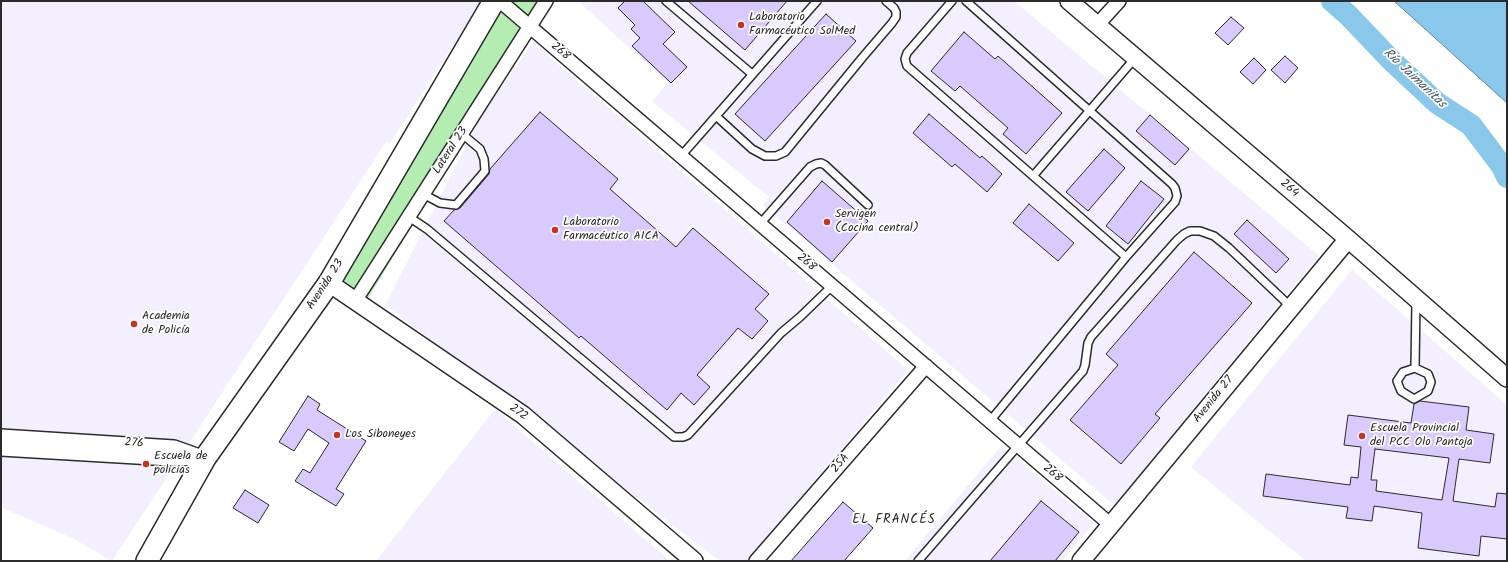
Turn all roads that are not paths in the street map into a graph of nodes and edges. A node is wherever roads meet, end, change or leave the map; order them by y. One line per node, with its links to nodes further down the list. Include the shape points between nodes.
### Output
1 (494, 1): 26 (main road, Avenida 23)
2 (500, 1): 12 (street, 268)
3 (546, 1): 12 (street, Lateral 23)
4 (666, 1): 14 (lane)
5 (817, 1): 14 (lane)
6 (886, 1): 16 (lane, via 896,12 895,20 785,152 776,156 765,156 752,149)
7 (952, 1): 19 (lane, via 907,53 907,66)
8 (966, 1): 15 (lane)
9 (1069, 1): 11 (street, 264)
10 (1119, 1): 11 (street)
11 (1098, 24): 13 (street, 264)
12 (530, 27): 17 (street, Lateral 23); 18 (street, 268)
13 (1136, 57): 15 (lane); 24 (street, 264)
14 (752, 74): 16 (lane)
15 (1089, 111): 19 (lane); 25 (lane, via 1172,184 1177,192 1175,202)
16 (716, 116): 18 (lane)
17 (462, 134): 20 (street, Lateral 23); 20 (lane, via 480,149 485,171 456,205 440,203)
18 (681, 156): 23 (street, 268)
19 (1033, 176): 25 (lane)
20 (424, 194): 22 (street, Lateral 23)
21 (868, 205): 23 (lane, via 821,163 810,167)
22 (409, 217): 27 (lane, via 427,229 674,437 688,435 781,333); 29 (street, Lateral 23)
23 (760, 224): 27 (street, 268)
24 (1348, 239): 28 (street, 264); 30 (street, Avenida 27)
25 (1126, 257): 34 (lane)
26 (329, 283): 29 (street, 272); 38 (main road, Avenida 23)
27 (832, 286): 31 (street, 268)
28 (1416, 299): 32 (lane); 33 (street, 264)
29 (355, 301): 41 (street, 272, via 523,415)
30 (1291, 307): 36 (lane, via 1214,236 1200,231 1184,234 1091,337 1083,371); 39 (street, Avenida 27)
31 (926, 366): 34 (street, 268); 42 (street, 25A)
32 (1415, 368): 32 (lane, via 1403,372 1397,381 1401,391 1414,399 1428,391 1431,382 1428,374)
33 (1507, 378)
34 (990, 421): 36 (street, 268)
35 (1, 436): 38 (street, 276, via 174,447)
36 (1018, 445): 39 (street, 268); 43 (lane)
37 (1, 449): 38 (street, 276, via 170,459)
38 (206, 458): 40 (main road, Avenida 23)
39 (1111, 525): 44 (street, Avenida 27)
40 (147, 561)
41 (694, 561)
42 (756, 561)
43 (918, 561)
44 (1081, 561)

